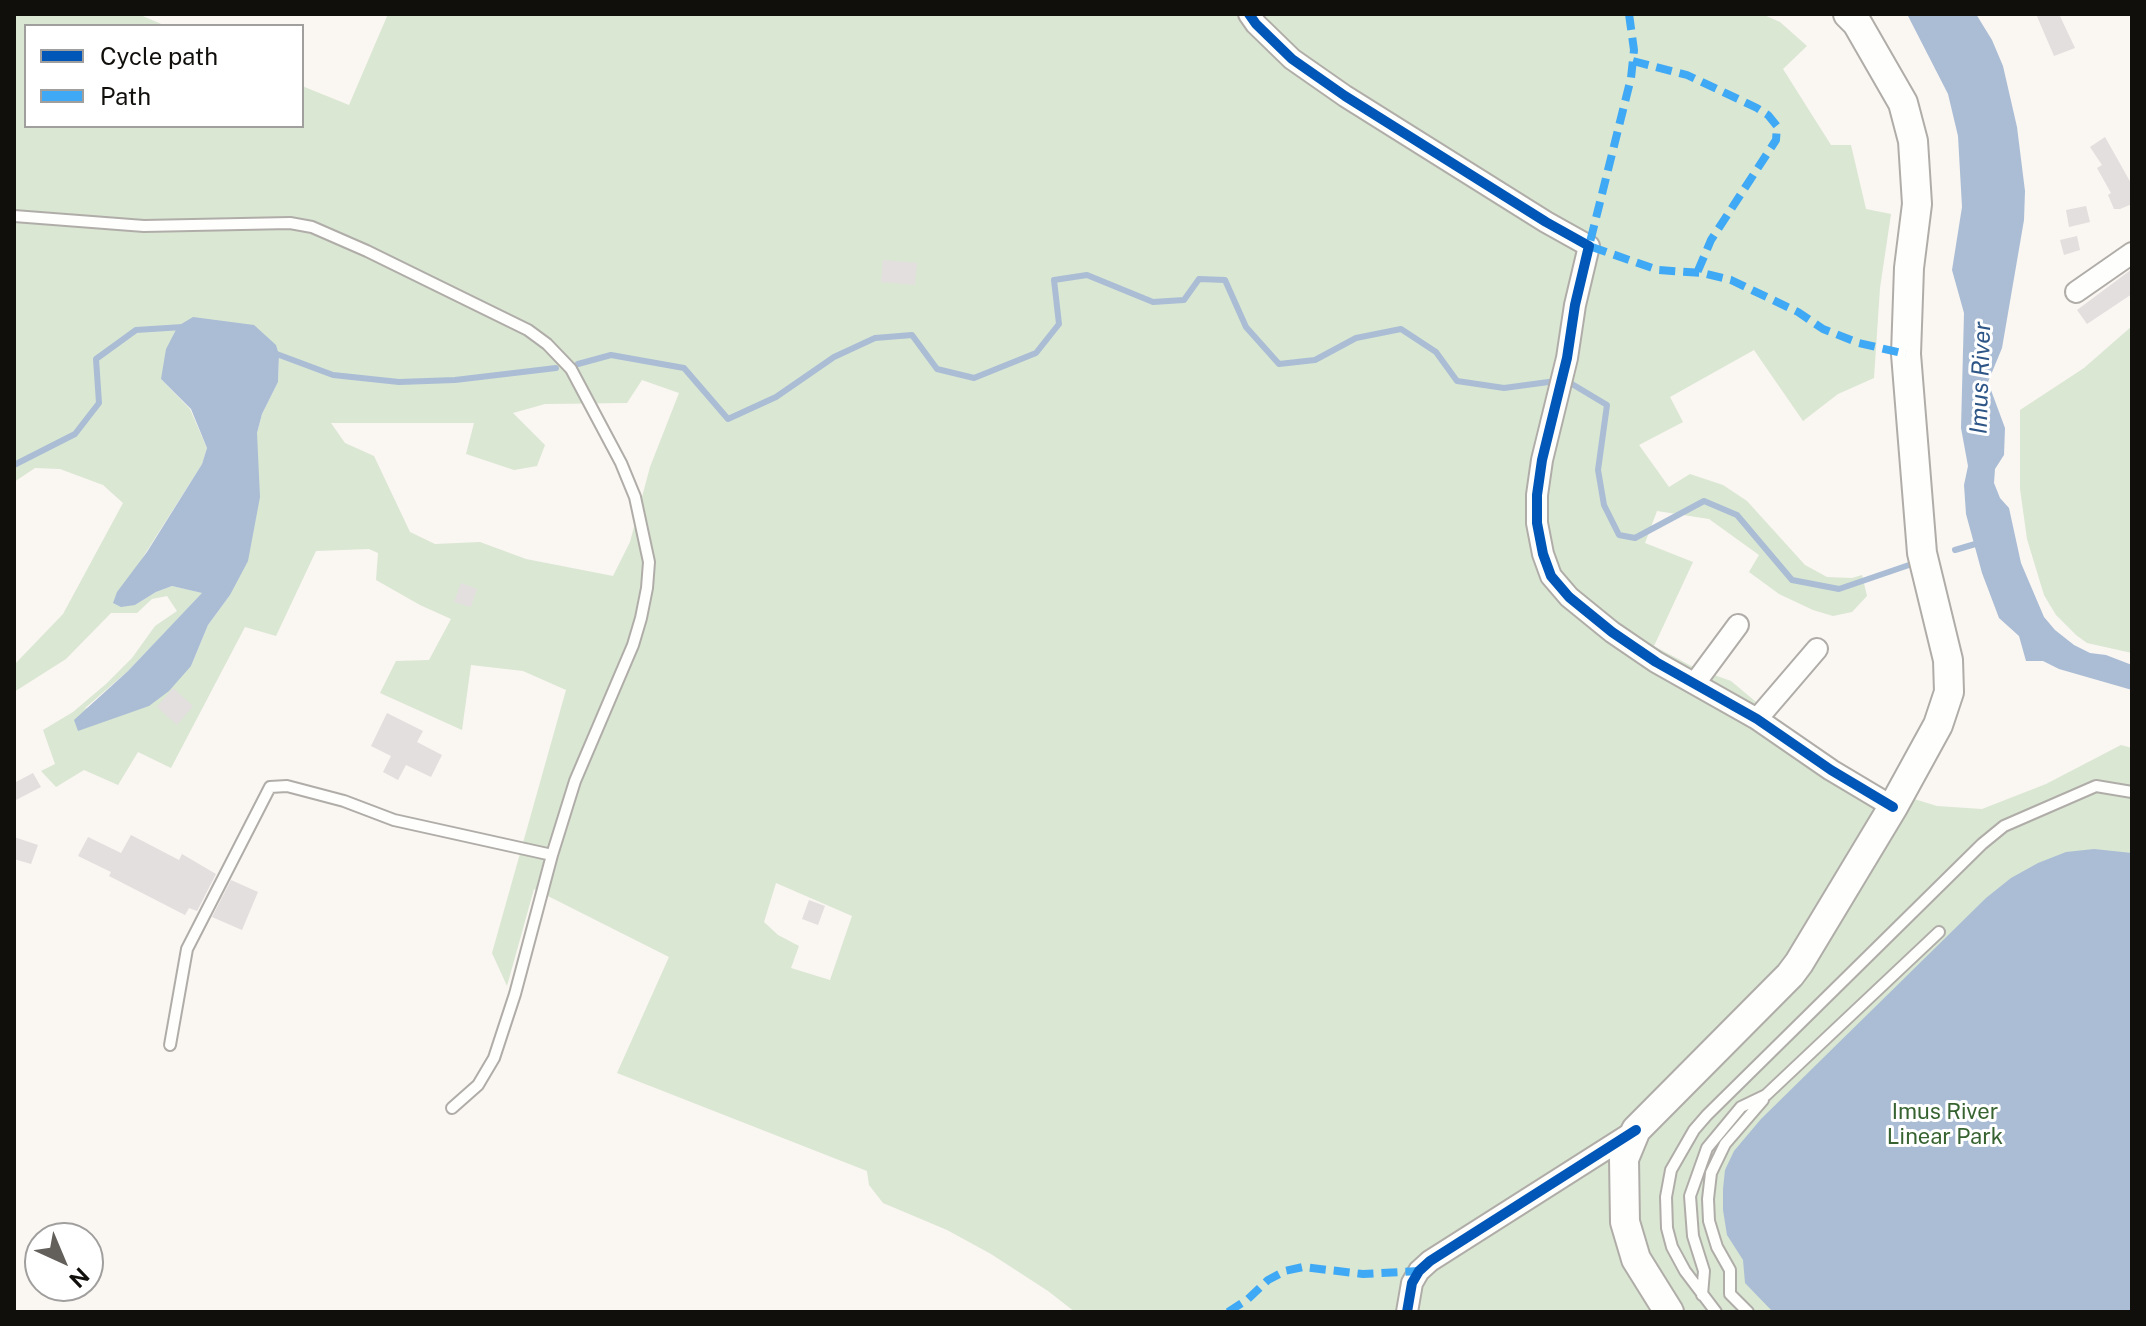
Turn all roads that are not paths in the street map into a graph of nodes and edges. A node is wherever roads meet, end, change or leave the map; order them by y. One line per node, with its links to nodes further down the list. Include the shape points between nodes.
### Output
1 (1249, 14): 8 (street, via 1292,59 1345,96 1589,246 1537,495 1543,554 1551,576 1569,597 1612,632)
2 (1848, 14): 11 (main road, via 1903,103 1913,141 1917,204 1906,354 1922,553 1948,660 1949,692 1938,725)
3 (14, 216): 12 (lane, via 101,224 312,227 528,330 571,369 621,463 649,562 633,645 575,781)
4 (2132, 253): 5 (street)
5 (2076, 292)
6 (1738, 625): 8 (street)
7 (1817, 649): 9 (street)
8 (1695, 683): 9 (street)
9 (1757, 719): 11 (street)
10 (2132, 792): 18 (lane, via 2096,786 2004,826 1707,1115 1681,1150 1666,1197 1672,1247)
11 (1893, 807): 17 (main road, via 1790,975)
12 (552, 855): 14 (lane, via 394,820 287,786 270,787 187,949); 16 (lane, via 494,1058 478,1085)
13 (1939, 932): 15 (lane)
14 (170, 1045)
15 (1766, 1095): 18 (lane, via 1741,1107 1725,1123 1697,1171 1690,1218 1704,1271); 22 (lane, via 1725,1144 1711,1173 1708,1199 1717,1247 1730,1270 1730,1294)
16 (452, 1108)
17 (1636, 1130): 19 (street, via 1430,1261 1412,1283); 20 (main road, via 1624,1159 1625,1222 1636,1259)
18 (1702, 1295): 21 (lane)
19 (1407, 1312)
20 (1669, 1312)
21 (1716, 1312)
22 (1748, 1312)

